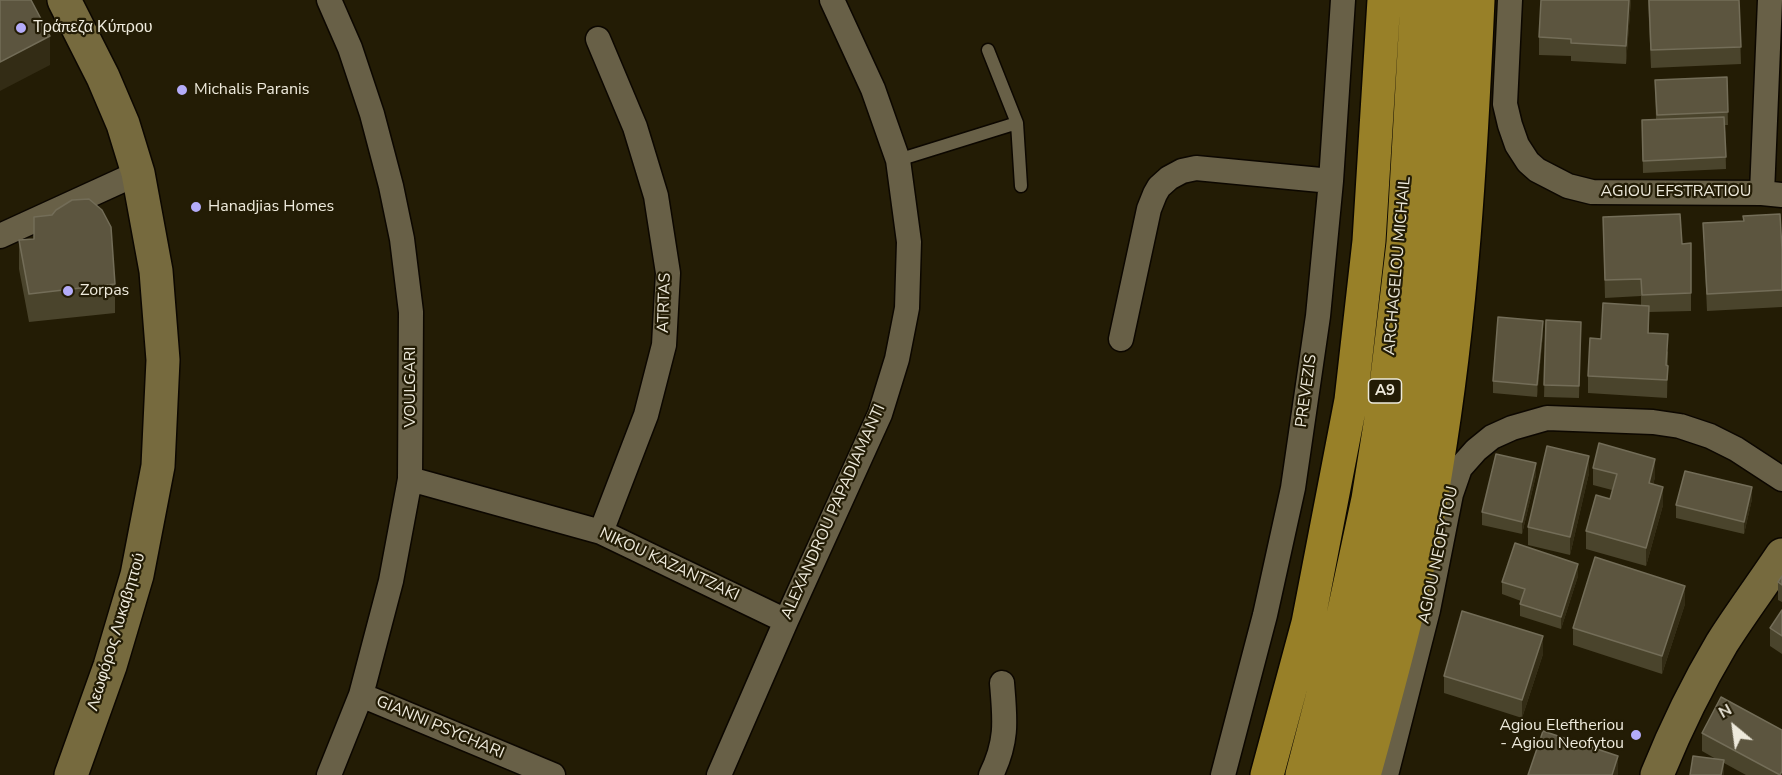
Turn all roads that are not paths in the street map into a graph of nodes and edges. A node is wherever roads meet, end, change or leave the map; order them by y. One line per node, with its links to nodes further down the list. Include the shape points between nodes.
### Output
1 (64, 0): 15 (main road, Λεωφόρος Λυκαβηττού, via 103,77)
2 (329, 0): 21 (street, VOULGARI, via 372,114 402,238 411,312)
3 (832, 0): 14 (street, ALEXANDROU PAPADIAMANTI, via 873,89)
4 (1343, 0): 16 (street, PREVEZIS)
5 (1384, 0): 34 (highway, via 1369,241 1351,400 1308,623)
6 (1418, 0): 35 (highway, ARCHAGELOU MICHAIL / A9, via 1402,243 1385,394 1341,625)
7 (1448, 0): 36 (highway, ARCHAGELOU MICHAIL / A9, via 1434,233 1415,404 1372,632)
8 (1478, 0): 37 (highway, via 1459,293 1436,472 1402,634)
9 (1510, 0): 18 (street, AGIOU EFSTRATIOU, via 1505,104 1517,145 1536,170 1568,186 1592,192)
10 (1770, 0): 18 (street)
11 (598, 39): 23 (street, ATRTAS, via 635,127 656,196 668,273 664,345 646,415)
12 (988, 50): 13 (lane)
13 (1017, 123): 14 (lane); 17 (lane)
14 (898, 160): 25 (street, ALEXANDROU PAPADIAMANTI, via 909,242 907,308 897,358 880,414)
15 (138, 173): 19 (street); 28 (main road, Λεωφόρος Λυκαβηττού, via 156,271 163,360 158,466 137,575)
16 (1331, 181): 20 (street, via 1196,168 1169,178 1159,187 1149,209); 33 (street, PREVEZIS, via 1318,315 1293,488)
17 (1021, 186)
18 (1772, 194)
19 (0, 236)
20 (1121, 339)
21 (410, 479): 23 (street, NIKOU KAZANTZAKI); 27 (street, VOULGARI, via 391,581)
22 (1782, 479): 38 (street, AGIOU NEOFYTOU, via 1710,436 1653,422 1546,418 1492,437 1460,468 1451,494 1428,610)
23 (602, 532): 25 (street, NIKOU KAZANTZAKI)
24 (1782, 555): 39 (main road, via 1718,652 1667,748)
25 (786, 621): 31 (street, ALEXANDROU PAPADIAMANTI)
26 (1002, 683): 32 (street, via 1004,738)
27 (361, 695): 29 (street, VOULGARI); 30 (street, GIANNI PSYCHARI)
28 (71, 775)
29 (329, 775)
30 (553, 775)
31 (719, 775)
32 (991, 775)
33 (1223, 775)
34 (1267, 775)
35 (1302, 775)
36 (1334, 775)
37 (1364, 775)
38 (1386, 775)
39 (1657, 775)

